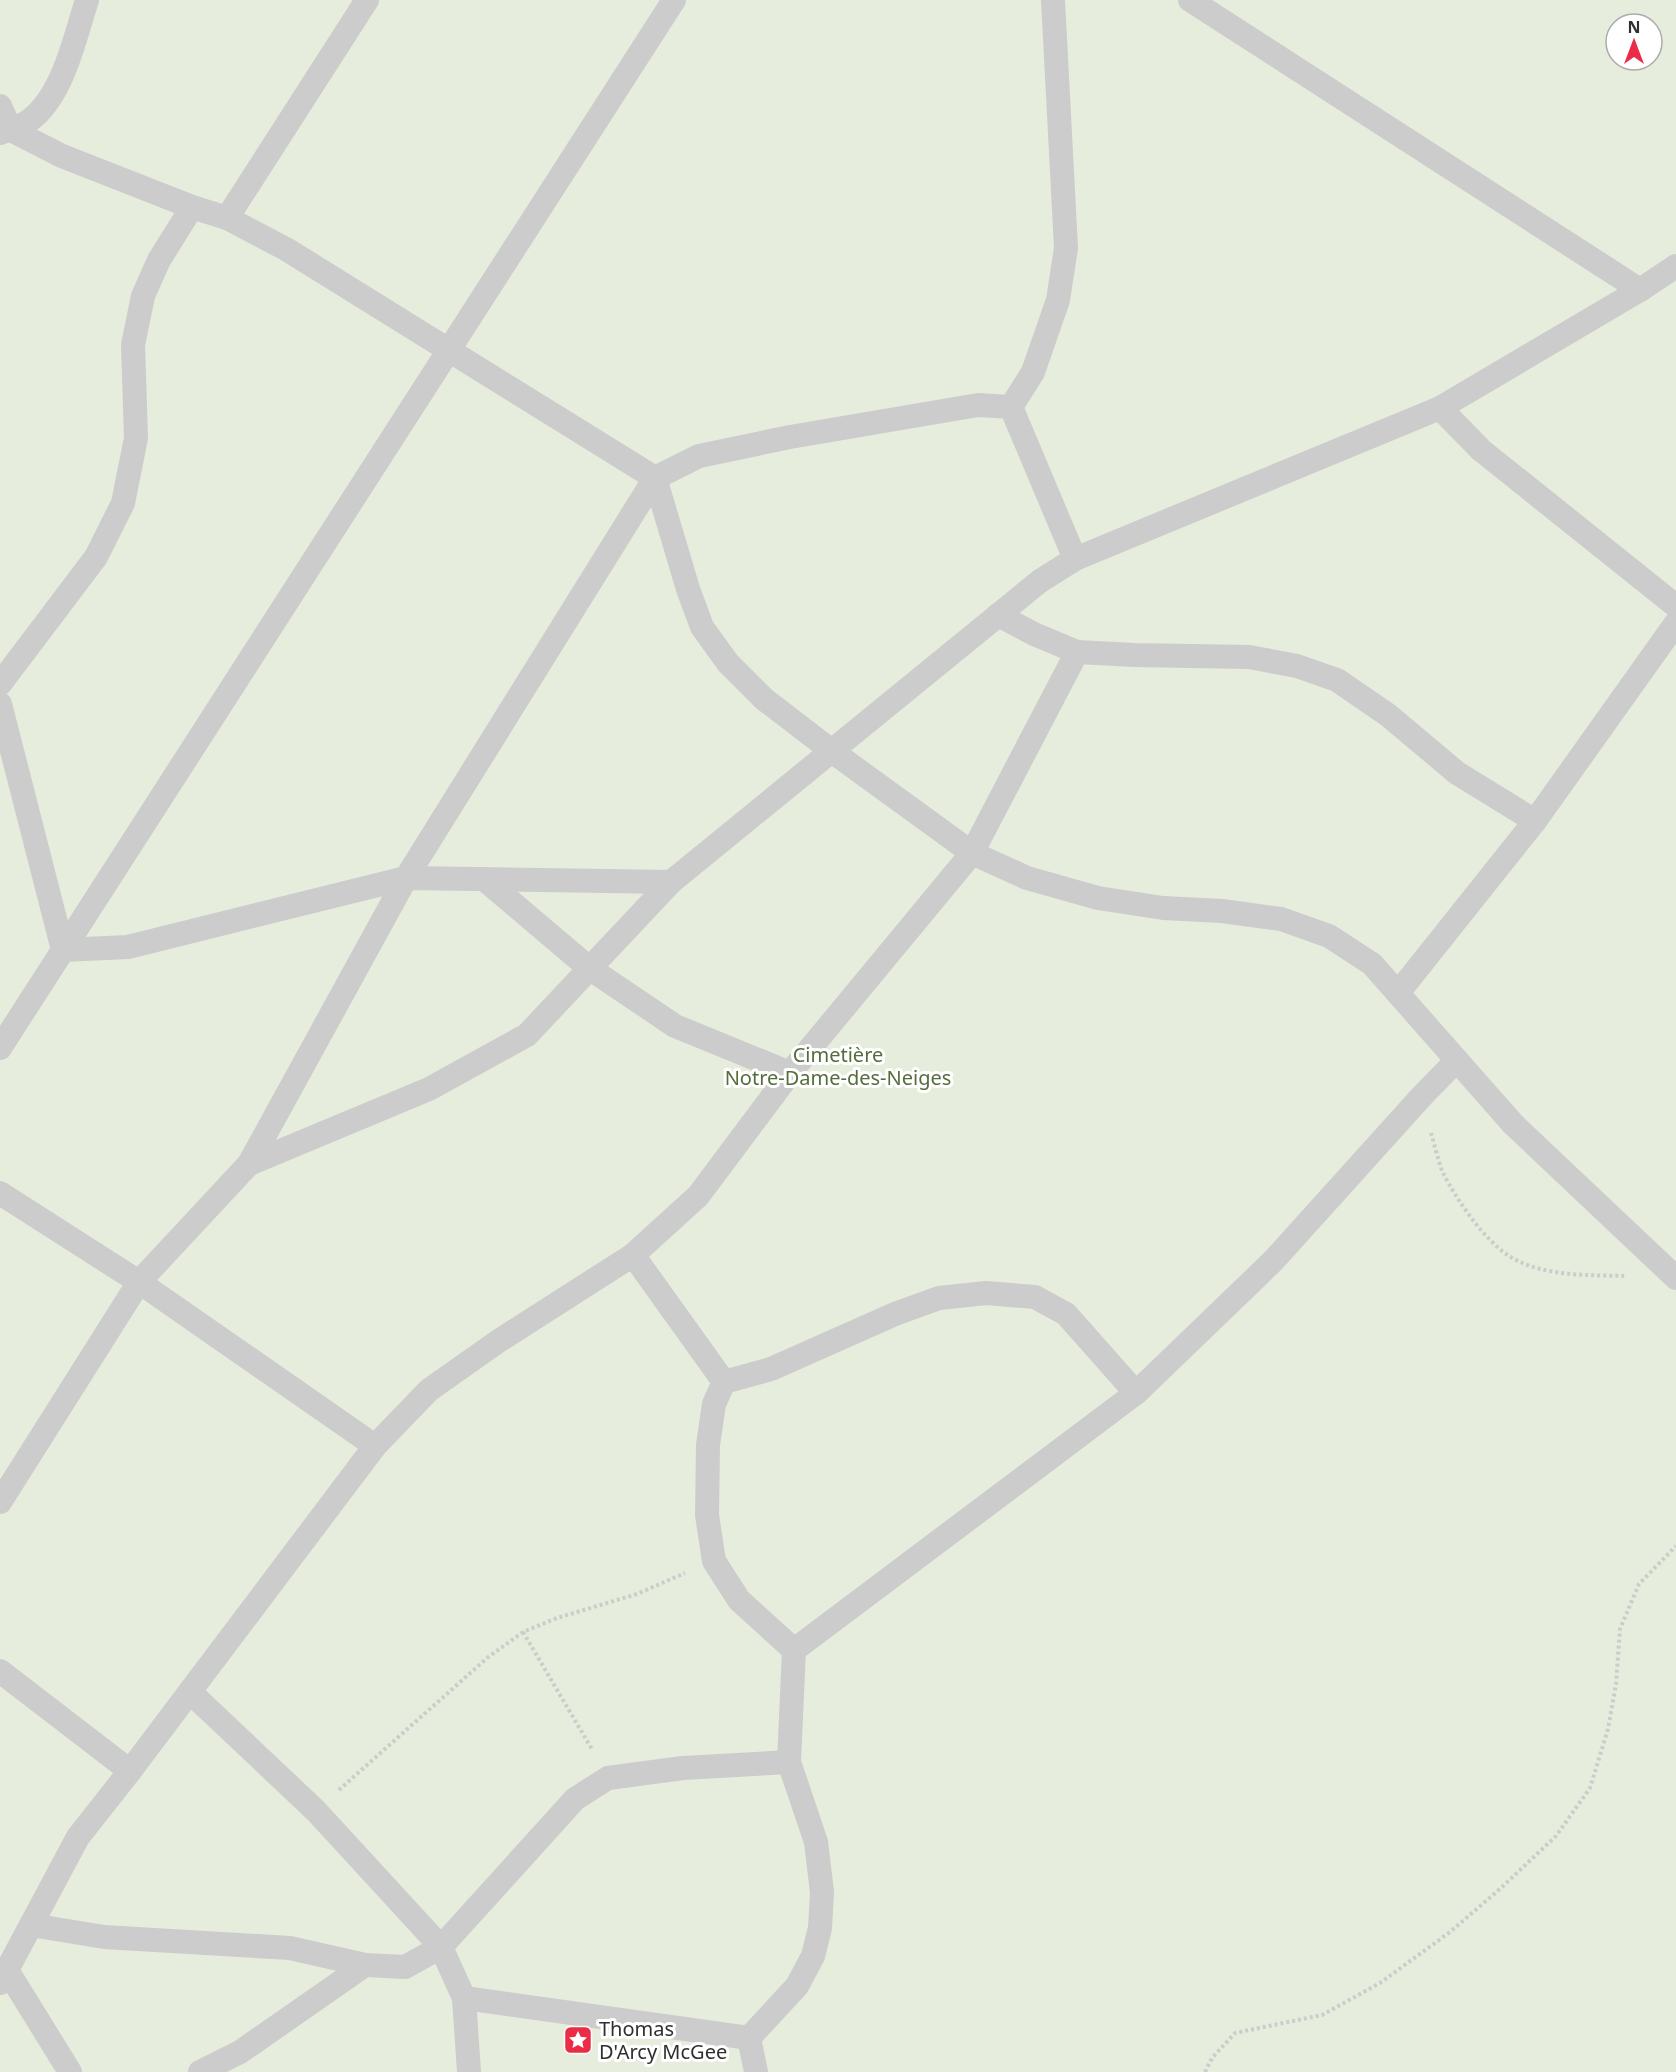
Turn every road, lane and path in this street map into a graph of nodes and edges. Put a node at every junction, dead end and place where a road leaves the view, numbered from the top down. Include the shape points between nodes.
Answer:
1 (87, 0) edge
2 (367, 0) edge
3 (674, 0) edge
4 (1053, 0) edge
5 (1190, 0) edge
6 (0, 106) edge
7 (5, 131) edge
8 (192, 207) junction
9 (227, 218) junction
10 (1676, 266) edge
11 (1640, 290) junction
12 (450, 349) junction
13 (1011, 407) junction
14 (1440, 408) junction
15 (655, 478) junction
16 (1075, 559) junction
17 (1676, 606) edge
18 (998, 615) junction
19 (1676, 623) edge
20 (1077, 652) junction
21 (0, 684) edge
22 (0, 704) edge
23 (833, 752) junction
24 (1535, 821) junction
25 (972, 853) junction
26 (406, 878) junction
27 (484, 879) junction
28 (671, 882) junction
29 (63, 950) junction
30 (589, 968) junction
31 (1398, 993) junction
32 (0, 1048) edge
33 (1456, 1061) junction
34 (789, 1073) junction
35 (1421, 1097) junction
36 (249, 1164) junction
37 (0, 1193) edge
38 (633, 1255) junction
39 (1668, 1270) edge
40 (139, 1282) junction
41 (724, 1382) junction
42 (1136, 1393) junction
43 (375, 1446) junction
44 (0, 1502) edge
45 (1676, 1546) edge
46 (714, 1561) junction
47 (523, 1632) junction
48 (794, 1650) junction
49 (0, 1671) edge
50 (190, 1692) junction
51 (789, 1762) junction
52 (130, 1771) junction
53 (608, 1778) junction
54 (316, 1811) junction
55 (31, 1925) junction
56 (441, 1947) junction
57 (365, 1965) junction
58 (3, 1976) edge
59 (464, 1998) junction
60 (749, 2038) junction
61 (70, 2072) edge
62 (200, 2072) edge
63 (469, 2072) edge
64 (756, 2072) edge
65 (1205, 2072) edge

1 - 7 lane via 65,68 48,102 30,121
2 - 9 lane
3 - 12 lane
4 - 13 lane via 1066,248 1058,300 1033,372
5 - 11 lane
6 - 7 lane
7 - 8 lane
8 - 9 lane
8 - 21 lane via 159,260 143,296 133,345 136,438 123,503 96,557
9 - 12 lane via 286,249
10 - 11 lane
11 - 14 lane
12 - 15 lane
12 - 29 lane
13 - 15 lane via 978,405 790,437 699,456
13 - 16 lane
14 - 16 lane
14 - 17 lane via 1480,450
15 - 23 lane via 702,627 728,663 764,699
15 - 26 lane
16 - 18 lane
18 - 20 lane
18 - 23 lane
19 - 24 lane
20 - 24 lane via 1249,657 1297,666 1337,680 1388,715 1457,773
20 - 25 lane
22 - 29 lane
23 - 25 lane
23 - 28 lane
24 - 31 lane
25 - 31 lane via 1027,878 1098,898 1281,919 1329,936 1372,964
25 - 34 lane
26 - 27 lane
26 - 29 lane via 128,947
26 - 36 lane
27 - 28 lane
27 - 30 lane
28 - 30 lane
29 - 32 lane
30 - 34 lane via 675,1026
30 - 36 lane via 527,1035 429,1089
31 - 33 lane
33 - 35 lane
33 - 39 lane via 1513,1124
34 - 38 lane via 698,1196
35 - 39 path via 1443,1172 1471,1218 1509,1256 1558,1272 1634,1276
35 - 42 lane via 1273,1261
36 - 40 lane
37 - 40 lane
38 - 41 lane
38 - 43 lane via 429,1390
40 - 43 lane
40 - 44 lane
41 - 42 lane via 771,1369 939,1298 986,1293 1035,1297 1066,1314
41 - 46 lane via 714,1404 708,1445 707,1515
42 - 48 lane
43 - 50 lane
45 - 65 path via 1639,1584 1620,1629 1608,1729 1590,1788 1556,1836 1450,1932 1380,1983 1322,2015 1235,2033
46 - 47 path via 637,1594
46 - 48 lane via 740,1600
47 - 53 path
47 - 54 path via 487,1658
48 - 51 lane
49 - 52 lane
50 - 52 lane
50 - 54 lane
51 - 53 lane via 682,1768
51 - 60 lane via 816,1842 822,1892 820,1928 813,1956 797,1986
52 - 55 lane via 78,1837
53 - 56 lane via 575,1799
54 - 56 lane
55 - 57 lane via 104,1937 290,1948
55 - 58 lane
56 - 57 lane via 405,1967
56 - 59 lane
57 - 62 lane via 240,2052
58 - 61 lane
59 - 60 lane
59 - 63 lane
60 - 64 lane

